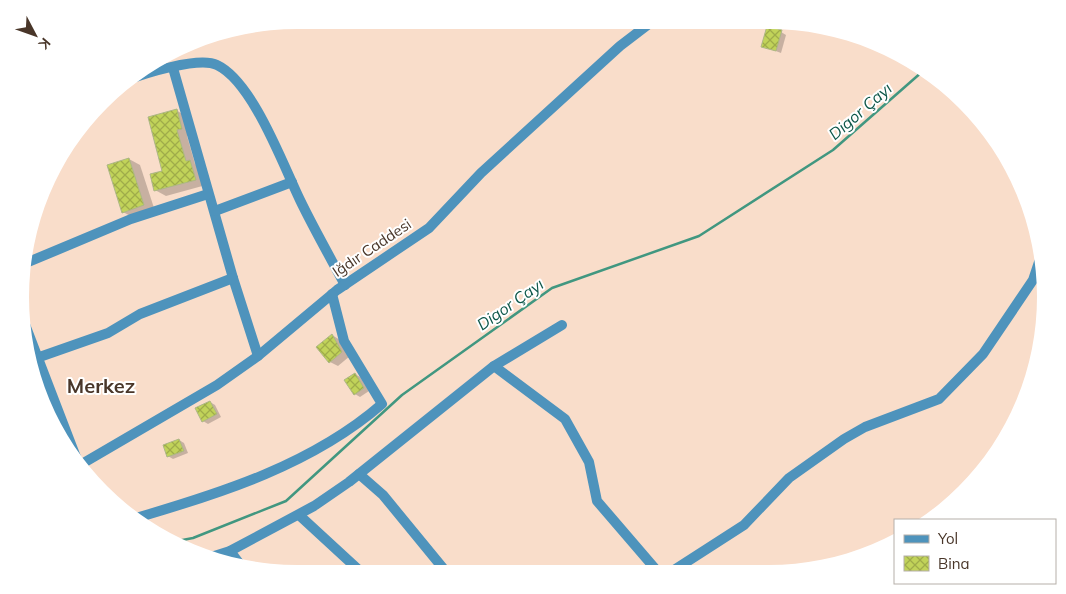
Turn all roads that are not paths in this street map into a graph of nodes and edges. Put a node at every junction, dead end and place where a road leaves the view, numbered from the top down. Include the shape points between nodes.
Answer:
1 (642, 29) edge
2 (172, 68) junction
3 (150, 73) edge
4 (292, 182) junction
5 (208, 194) junction
6 (215, 212) junction
7 (31, 261) edge
8 (1036, 271) edge
9 (233, 278) junction
10 (345, 285) junction
11 (332, 294) junction
12 (562, 325) dead end
13 (258, 356) junction
14 (36, 359) edge
15 (38, 366) edge
16 (494, 366) junction
17 (67, 434) edge
18 (85, 462) edge
19 (359, 474) junction
20 (299, 515) junction
21 (143, 516) edge
22 (230, 552) junction
23 (222, 554) edge
24 (234, 558) edge
25 (353, 565) edge
26 (440, 565) edge
27 (652, 565) edge
28 (682, 565) edge

1 - 10 street, Iğdır Caddesi via 481,172 428,228
2 - 3 street
2 - 4 street via 202,62 217,64 236,81 264,124
2 - 5 street
4 - 6 street
4 - 10 street
5 - 6 street
5 - 7 street via 116,224
6 - 9 street
8 - 28 street via 983,354 939,399 844,439 788,478 744,525
9 - 13 street
9 - 14 street via 140,314 108,333
10 - 11 street, Iğdır Caddesi
11 - 13 street, Iğdır Caddesi
11 - 21 street via 344,341 382,404 358,425 300,458 204,498
12 - 16 street
13 - 18 street, Iğdır Caddesi via 211,389
15 - 17 street
16 - 19 street
16 - 27 street via 565,419 589,462 597,501
19 - 20 street
19 - 26 street via 383,495
20 - 22 street
20 - 25 street
22 - 23 street
22 - 24 street

